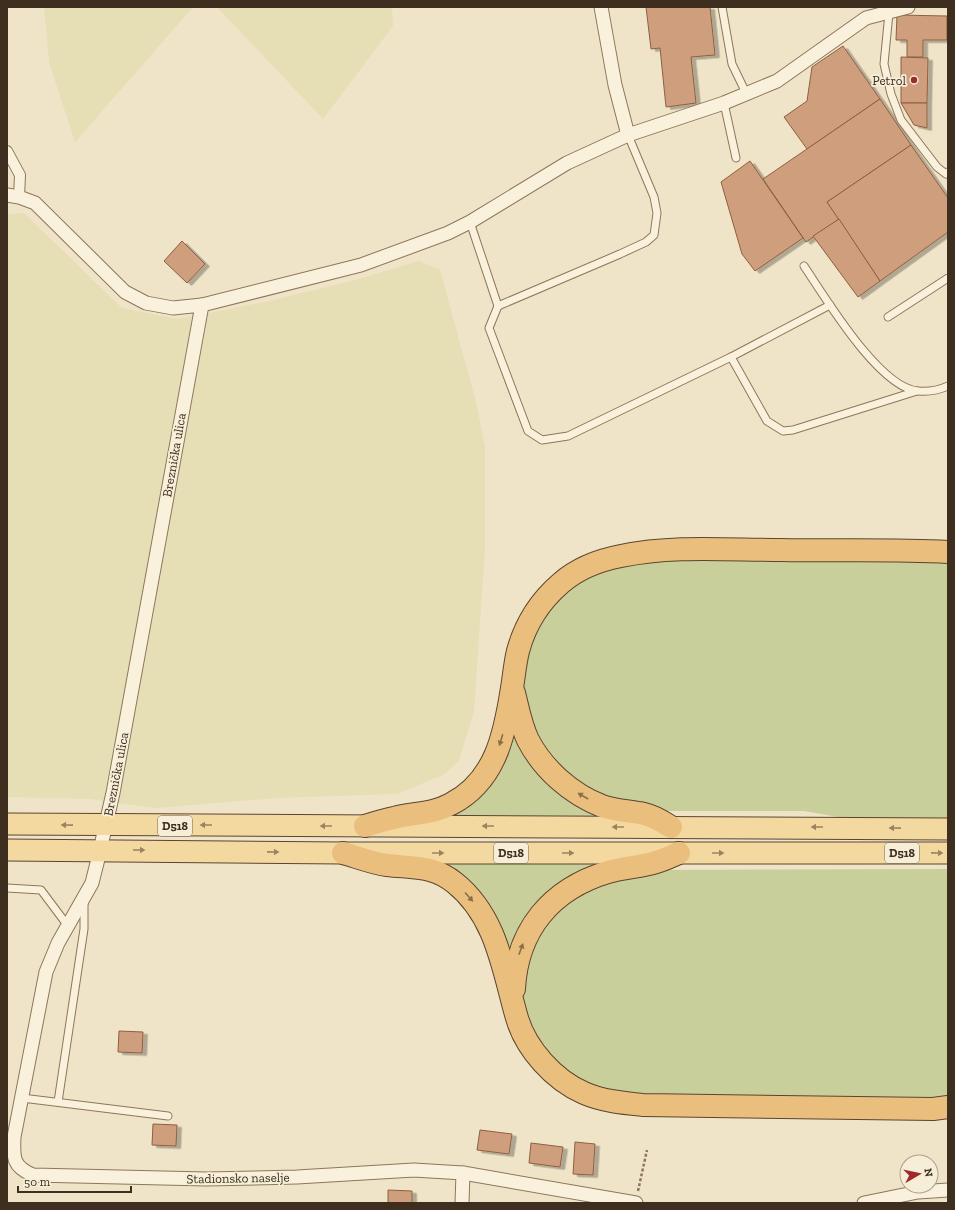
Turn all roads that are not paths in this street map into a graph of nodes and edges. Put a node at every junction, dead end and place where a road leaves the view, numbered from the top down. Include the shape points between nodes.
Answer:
1 (601, 7) edge
2 (722, 7) edge
3 (908, 7) edge
4 (889, 13) junction
5 (746, 93) junction
6 (724, 103) junction
7 (628, 135) junction
8 (7, 151) edge
9 (736, 158) dead end
10 (947, 174) edge
11 (13, 196) edge
12 (470, 222) junction
13 (804, 266) dead end
14 (948, 278) edge
15 (202, 305) junction
16 (830, 305) junction
17 (498, 306) junction
18 (888, 317) dead end
19 (731, 357) junction
20 (948, 386) edge
21 (917, 391) junction
22 (948, 552) edge
23 (512, 688) junction
24 (7, 824) edge
25 (106, 826) junction
26 (365, 826) junction
27 (671, 827) junction
28 (948, 829) edge
29 (7, 850) edge
30 (100, 850) junction
31 (343, 853) junction
32 (679, 853) junction
33 (948, 853) edge
34 (7, 888) edge
35 (84, 897) junction
36 (68, 926) junction
37 (514, 1001) junction
38 (22, 1098) junction
39 (58, 1102) junction
40 (943, 1110) edge
41 (168, 1116) dead end
42 (11, 1162) edge
43 (463, 1173) junction
44 (948, 1190) edge
45 (462, 1203) edge
46 (636, 1203) edge
47 (864, 1203) edge

1 - 7 street via 614,86
2 - 5 lane via 732,64
3 - 4 street
4 - 5 street via 866,18 777,80
4 - 10 lane via 884,64 891,94 901,120 937,167
5 - 6 street
6 - 7 street
6 - 9 lane
7 - 12 street via 567,164
7 - 17 lane via 654,197 657,213 654,235 646,242 620,254
8 - 11 street via 20,175
11 - 15 street via 34,203 125,292 146,303 173,308
12 - 15 street via 415,247 361,265
12 - 17 lane
13 - 16 lane
14 - 18 lane
15 - 25 street, Breznička ulica
16 - 19 lane
16 - 21 lane via 854,340 894,381
17 - 19 lane via 489,328 528,431 542,440 568,436
19 - 21 lane via 767,421 783,431
20 - 21 lane
22 - 23 highway via 707,549 641,552 599,562 580,570 561,583 545,598 533,615 517,653
23 -> 26 highway via 503,738 495,760 483,778 467,794 437,811 393,818
27 -> 23 highway via 643,814 602,806 562,782 538,756 528,739
25 -> 24 main road, D518
26 -> 25 main road, D518
25 - 30 street, Breznička ulica
27 -> 26 main road, D518
28 -> 27 main road, D518
29 - 30 main road, D518
30 -> 31 main road, D518
30 - 35 street, Stadionsko naselje via 92,883
31 -> 32 main road, D518
31 -> 37 highway via 387,865 420,866 454,882 480,910 492,930
32 -> 33 main road, D518
37 -> 32 highway via 515,968 521,947 542,911 578,883 606,872 656,862
34 - 36 lane via 41,890
35 - 36 street, Stadionsko naselje
35 - 39 lane via 84,929
36 - 38 street, Stadionsko naselje via 46,972
37 - 40 highway via 524,1036 551,1071 583,1093 606,1100 642,1105 694,1107
38 - 39 lane
38 - 42 street, Stadionsko naselje
39 - 41 lane
42 - 43 street, Stadionsko naselje via 33,1175 206,1179 414,1170
43 - 45 street
43 - 46 street, Stadionsko naselje
44 - 47 street via 918,1192

